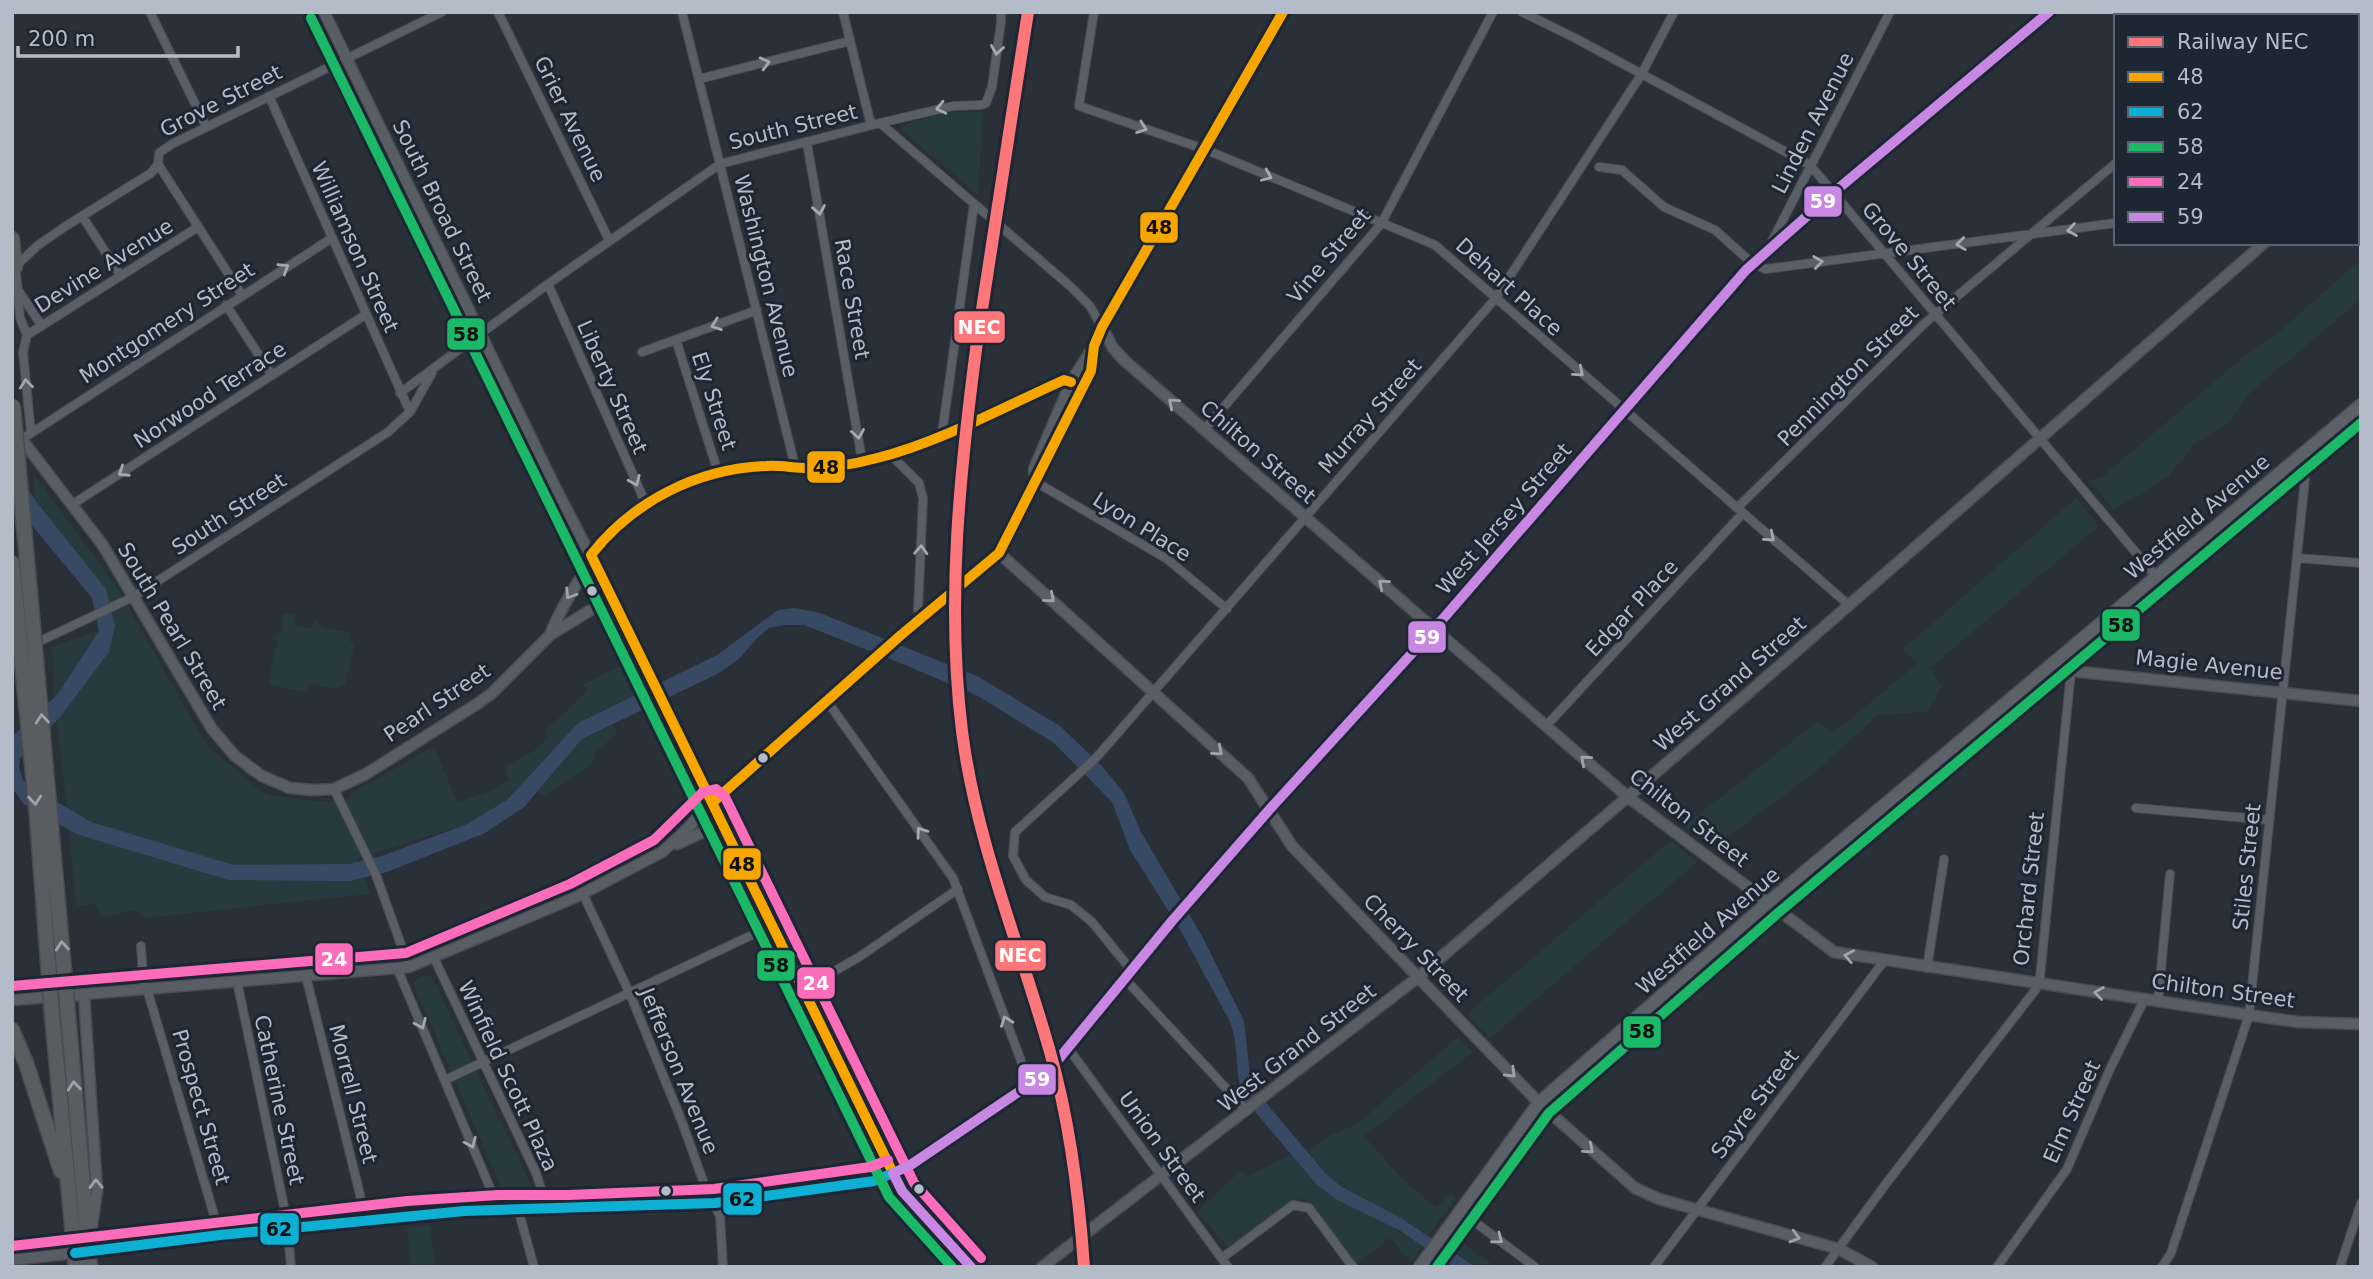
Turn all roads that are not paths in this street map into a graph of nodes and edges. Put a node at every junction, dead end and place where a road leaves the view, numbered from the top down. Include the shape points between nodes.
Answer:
1 (150, 12) edge
2 (324, 12) edge
3 (442, 12) edge
4 (498, 12) edge
5 (682, 12) edge
6 (843, 12) edge
7 (1001, 12) edge
8 (1094, 12) edge
9 (1283, 12) edge
10 (1493, 12) edge
11 (1522, 12) edge
12 (1674, 12) edge
13 (1890, 12) edge
14 (2049, 12) edge
15 (850, 41) junction
16 (346, 59) junction
17 (1640, 75) junction
18 (699, 79) junction
19 (269, 96) junction
20 (875, 124) junction
21 (206, 126) junction
22 (807, 143) junction
23 (1204, 149) junction
24 (158, 164) junction
25 (720, 164) junction
26 (1810, 165) junction
27 (2114, 165) edge
28 (1599, 167) dead end
29 (1833, 192) junction
30 (974, 204) junction
31 (82, 216) junction
32 (2114, 223) edge
33 (1381, 224) junction
34 (198, 227) junction
35 (2029, 236) junction
36 (332, 238) junction
37 (609, 240) junction
38 (13, 242) edge
39 (2262, 245) edge
40 (37, 246) junction
41 (1768, 249) junction
42 (1884, 253) junction
43 (1752, 264) junction
44 (15, 267) junction
45 (121, 276) junction
46 (548, 284) junction
47 (18, 290) junction
48 (242, 295) junction
49 (1495, 299) junction
50 (226, 305) junction
51 (757, 310) junction
52 (1935, 314) junction
53 (365, 315) junction
54 (42, 326) junction
55 (1102, 327) junction
56 (480, 333) junction
57 (27, 335) junction
58 (676, 340) junction
59 (1094, 346) junction
60 (642, 352) dead end
61 (1123, 359) junction
62 (436, 368) junction
63 (272, 375) junction
64 (1071, 383) junction
65 (400, 393) junction
66 (13, 401) edge
67 (2361, 405) edge
68 (1623, 410) junction
69 (410, 412) junction
70 (2361, 421) edge
71 (1065, 425) junction
72 (12, 428) edge
73 (1204, 430) junction
74 (942, 434) junction
75 (26, 436) junction
76 (2041, 439) junction
77 (891, 455) junction
78 (862, 460) junction
79 (2299, 465) junction
80 (795, 466) junction
81 (718, 472) junction
82 (1034, 480) junction
83 (73, 504) junction
84 (646, 504) junction
85 (1740, 511) junction
86 (1305, 518) junction
87 (999, 553) junction
88 (591, 555) junction
89 (2297, 558) junction
90 (12, 562) edge
91 (2361, 562) edge
92 (2161, 581) junction
93 (133, 597) junction
94 (612, 597) junction
95 (1850, 606) junction
96 (1227, 609) junction
97 (921, 618) junction
98 (1435, 628) junction
99 (2112, 630) junction
100 (550, 635) junction
101 (12, 653) edge
102 (2058, 659) junction
103 (2071, 671) junction
104 (2282, 692) junction
105 (1153, 694) junction
106 (827, 701) junction
107 (2361, 701) edge
108 (1546, 726) junction
109 (334, 789) junction
110 (1628, 797) junction
111 (712, 803) junction
112 (2136, 808) dead end
113 (1269, 810) junction
114 (2269, 820) junction
115 (722, 824) junction
116 (662, 852) junction
117 (1944, 859) dead end
118 (2170, 874) dead end
119 (958, 889) junction
120 (583, 894) junction
121 (1769, 902) junction
122 (771, 926) junction
123 (141, 946) dead end
124 (434, 958) junction
125 (1884, 961) junction
126 (403, 968) junction
127 (1927, 968) junction
128 (1128, 975) junction
129 (306, 976) junction
130 (1417, 978) junction
131 (237, 981) junction
132 (2038, 985) junction
133 (146, 989) junction
134 (802, 990) junction
135 (84, 994) junction
136 (630, 994) junction
137 (12, 1000) edge
138 (2144, 1000) junction
139 (2158, 1002) junction
140 (2249, 1015) junction
141 (2361, 1024) edge
142 (12, 1030) edge
143 (1068, 1048) junction
144 (483, 1063) junction
145 (445, 1080) junction
146 (1030, 1085) junction
147 (1539, 1104) junction
148 (1249, 1109) junction
149 (893, 1173) junction
150 (1162, 1177) junction
151 (70, 1203) junction
152 (715, 1203) junction
153 (2360, 1208) edge
154 (499, 1209) junction
155 (519, 1209) junction
156 (548, 1210) junction
157 (1698, 1210) junction
158 (1460, 1211) junction
159 (366, 1219) junction
160 (287, 1228) junction
161 (220, 1235) junction
162 (1839, 1249) junction
163 (1222, 1258) junction
164 (12, 1260) edge
165 (83, 1260) edge
166 (291, 1267) edge
167 (534, 1267) edge
168 (723, 1267) edge
169 (971, 1267) edge
170 (1042, 1267) edge
171 (1228, 1267) edge
172 (1353, 1267) edge
173 (1420, 1267) edge
174 (1535, 1267) edge
175 (1654, 1267) edge
176 (1825, 1267) edge
177 (1872, 1267) edge
178 (1997, 1267) edge
179 (2162, 1267) edge
180 (2340, 1267) edge

1 - 21 street
2 - 16 street, South Broad Street
3 - 16 street, Grove Street
4 - 37 street, Grier Avenue
5 - 18 street, Washington Avenue
6 - 15 street
7 -> 20 street via 989,99 981,105 953,106
8 -> 23 street, Dehart Place via 1079,106
9 - 23 street
10 - 33 street, Vine Street
11 - 17 street, Grove Street
12 - 17 street, Murray Street
13 - 26 street, Linden Avenue
14 - 29 street, West Jersey Street
18 -> 15 street
15 - 20 street
16 - 19 street, Grove Street
16 - 56 street, South Broad Street
17 - 26 street, Grove Street
17 - 49 street, Murray Street
18 - 25 street, Washington Avenue
19 - 21 street, Grove Street
19 - 36 street, Williamson Street
20 - 22 street, South Street
20 - 30 street, South Street
21 - 24 street, Grove Street via 163,149
22 - 25 street, South Street
22 -> 78 street, Race Street
23 -> 33 street, Dehart Place
23 - 55 street
24 - 31 street, Grove Street
24 - 34 street
25 - 37 street, South Street
25 - 51 street, Washington Avenue
26 - 29 street, Grove Street
26 - 41 street, Linden Avenue
27 - 35 street, Pennington Street
28 - 43 street via 1622,170 1664,207 1715,230
29 - 41 street, West Jersey Street
29 - 42 street, Grove Street
30 - 55 street, South Street via 1070,286
30 - 74 street
31 - 40 street, Grove Street
31 - 45 street
32 -> 35 street
33 - 49 street, Dehart Place via 1435,244
33 - 73 street, Vine Street
34 - 45 street, Devine Avenue
34 - 48 street
35 -> 42 street
35 - 52 street, Pennington Street
48 -> 36 street, Montgomery Street
36 - 53 street, Williamson Street
37 - 46 street, South Street
38 - 40 street
38 - 44 highway
39 - 76 street, West Grand Street
40 - 44 street, Grove Street
41 - 43 street, West Jersey Street
43 -> 42 street via 1773,268
42 - 52 street, Grove Street
43 - 68 street, West Jersey Street
44 - 47 street
45 - 54 street, Devine Avenue
46 - 56 street, South Street
46 -> 84 street, Liberty Street
47 - 54 street
47 - 57 street via 20,318
48 - 50 street, Montgomery Street
49 -> 68 street, Dehart Place
49 - 86 street, Murray Street
50 - 63 street
50 - 75 street, Montgomery Street
51 -> 58 street
51 - 80 street, Washington Avenue
52 - 76 street, Grove Street
52 - 85 street, Pennington Street
53 - 63 street, Norwood Terrace
53 - 65 street, Williamson Street
54 - 57 street, Devine Avenue
55 - 59 street
55 - 61 street, Chilton Street
56 - 62 street, South Street
56 - 88 street, South Broad Street
75 -> 57 street via 23,352
58 - 60 street
58 - 81 street, Ely Street
59 - 61 street, Chilton Street
59 - 64 street
59 - 71 street via 1091,371
73 -> 61 street, Chilton Street
62 - 65 street, South Street
62 - 69 street, South Street
63 -> 83 street, Norwood Terrace
64 - 71 street via 1075,391
64 - 74 street, Pearl Street via 1064,380
64 - 82 street via 1034,469
65 - 69 street, Williamson Street
165 -> 66 highway, bridge via 68,1014
67 - 79 main road, Westfield Avenue
68 - 85 street, Dehart Place
68 - 98 street, West Jersey Street
69 - 93 street, South Street via 388,432
70 - 79 main road, Westfield Avenue
71 - 82 street
72 - 75 street, South Pearl Street
73 - 86 street, Chilton Street
74 - 77 street, Pearl Street
75 - 83 street, South Pearl Street
76 - 92 street, Grove Street
76 - 95 street, West Grand Street
77 - 78 street, Pearl Street
97 -> 77 street via 923,498 919,484
78 - 80 street, Pearl Street via 815,468
79 - 89 street, Stiles Street via 2305,479
79 - 92 main road, Westfield Avenue
80 - 81 street, Pearl Street
81 - 84 street, Pearl Street via 683,483
82 - 87 street
82 - 96 street, Lyon Place via 1167,559
83 - 93 street, South Pearl Street
84 - 88 street, Pearl Street via 608,534
85 -> 95 street, Dehart Place
85 - 108 street, Edgar Place
86 - 96 street, Murray Street
98 -> 86 street, Chilton Street
87 - 97 street
87 -> 105 street, Cherry Street
88 - 94 street, South Broad Street
88 -> 100 street, Pearl Street
89 - 91 street
89 - 104 street, Stiles Street
90 -> 151 highway, bridge
92 - 99 main road, Westfield Avenue
92 - 102 main road, Westfield Avenue
93 - 101 street, South Street
93 - 109 street, South Pearl Street via 206,720 235,756 279,784
94 - 100 street, Pearl Street
94 - 111 street, South Broad Street
95 - 110 street, West Grand Street
96 - 105 street, Murray Street
97 - 106 street
98 - 108 street, Chilton Street
98 - 113 street, West Jersey Street
99 - 102 main road, Westfield Avenue via 2090,646
99 - 103 street
100 - 109 street, Pearl Street via 477,704
102 - 103 street
102 - 121 main road, Westfield Avenue
103 - 104 street, Magie Avenue
103 - 132 street, Orchard Street
104 - 107 street, Magie Avenue
104 - 114 street, Stiles Street
105 -> 113 street, Cherry Street via 1248,778
105 - 128 street, Murray Street via 1096,758 1014,835 1013,856 1026,880 1045,897 1071,905 1092,922
106 - 111 street
119 -> 106 street
110 -> 108 street, Chilton Street
109 - 126 street via 376,875
110 - 121 street, Chilton Street
110 - 130 street, West Grand Street
111 - 115 street, South Broad Street
111 - 116 street
112 - 114 street
113 - 128 street, West Jersey Street
113 - 130 street, Cherry Street via 1292,846
114 - 140 street, Stiles Street
115 - 116 street
115 - 122 street, South Broad Street
116 - 120 street
117 - 127 street
118 - 139 street
119 - 134 street
146 -> 119 street
120 - 124 street
120 - 136 street, Jefferson Avenue
125 -> 121 street, Chilton Street via 1834,952
121 - 147 main road, Westfield Avenue
122 - 134 street, South Broad Street
122 - 136 street
123 - 133 street, Prospect Street
124 - 126 street
124 - 144 street, Winfield Scott Plaza
125 - 127 street, Chilton Street
125 - 157 street, Sayre Street
126 - 129 street
126 -> 145 street
127 - 132 street, Chilton Street
128 - 143 street, West Jersey Street
128 - 148 street
129 - 131 street
129 - 159 street, Morrell Street
130 -> 147 street, Cherry Street
130 - 148 street, West Grand Street
131 - 133 street
131 - 160 street, Catherine Street
138 -> 132 street, Chilton Street
132 - 162 street, Orchard Street
133 - 135 street
133 - 161 street, Prospect Street
134 - 149 street, South Broad Street
135 - 137 street
165 -> 135 street via 97,1191
136 - 144 street
136 - 152 street, Jefferson Avenue
138 - 139 street, Chilton Street
138 - 178 street, Elm Street via 2067,1169
139 - 140 street, Chilton Street
140 - 141 street, Chilton Street
140 - 179 street, Stiles Street via 2171,1253
142 - 151 highway
143 - 146 street, West Jersey Street
143 - 150 street, Union Street
144 - 145 street
144 - 156 street, Winfield Scott Plaza via 536,1173
145 -> 154 street
146 - 149 street, West Jersey Street
147 -> 157 street, Cherry Street via 1635,1188
147 - 158 main road, Westfield Avenue
148 - 150 street, West Grand Street
149 - 152 street, West Jersey Street via 874,1181
149 - 169 street, South Broad Street via 902,1191
150 - 163 street, Union Street
150 - 170 street, West Grand Street
151 - 165 highway
152 - 156 street, West Jersey Street
152 - 168 street, Jefferson Avenue
153 - 180 street
154 - 155 street, West Jersey Street
154 - 159 street, West Jersey Street
155 - 156 street, West Jersey Street
155 - 167 street
157 -> 162 street, Cherry Street
157 - 175 street, Sayre Street
158 - 173 main road, Westfield Avenue
158 -> 174 street
159 - 160 street, West Jersey Street
160 - 161 street, West Jersey Street
160 - 166 street, Catherine Street
161 - 165 street, West Jersey Street
162 - 176 street, Orchard Street
162 - 177 street, Cherry Street
163 - 171 street, Union Street
163 - 172 street via 1293,1205 1309,1208
164 - 165 street, West Jersey Street

